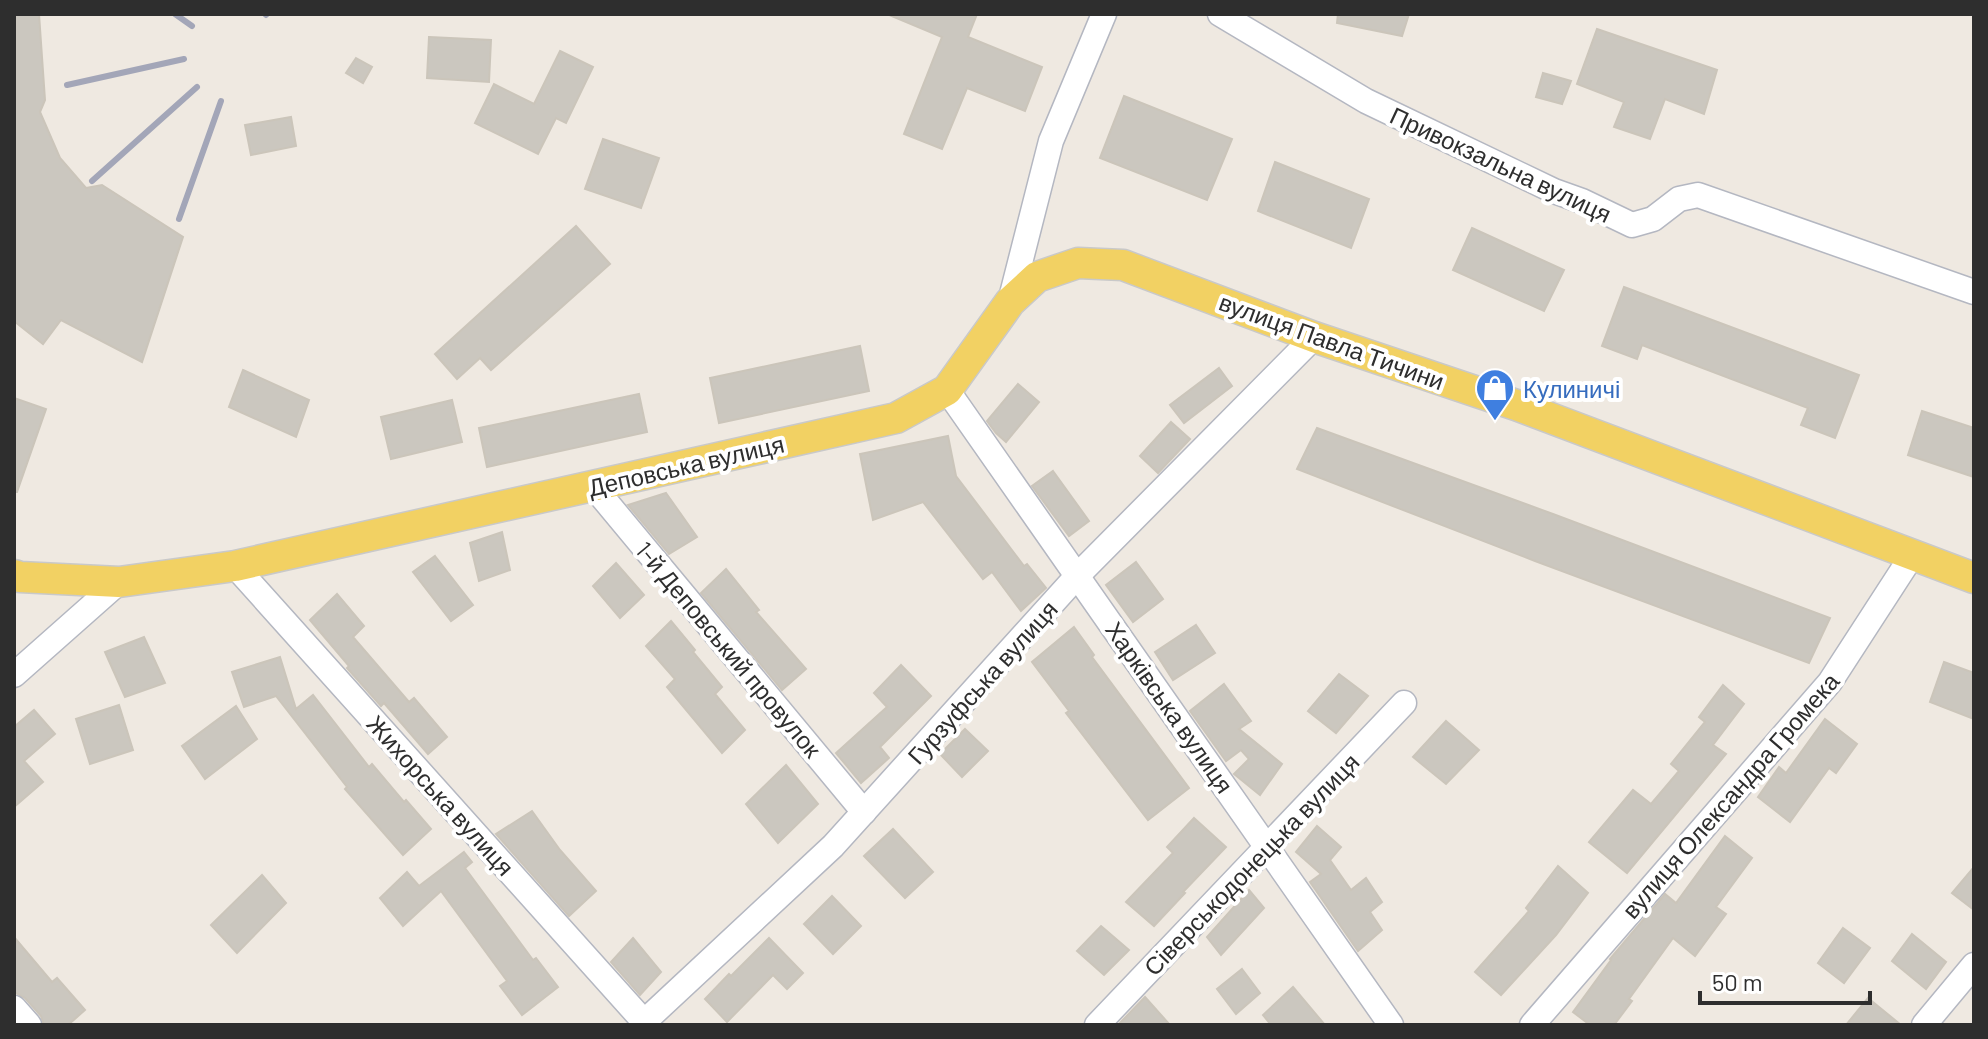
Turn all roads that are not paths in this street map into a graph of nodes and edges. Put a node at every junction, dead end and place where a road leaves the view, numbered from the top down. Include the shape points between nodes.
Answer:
1 (1104, 14) edge
2 (1220, 14) edge
3 (1974, 292) edge
4 (1010, 302) junction
5 (1314, 337) junction
6 (947, 390) junction
7 (593, 486) junction
8 (1913, 554) junction
9 (235, 566) junction
10 (14, 575) edge
11 (1078, 575) junction
12 (1974, 578) edge
13 (119, 582) junction
14 (14, 675) edge
15 (1404, 703) dead end
16 (864, 812) junction
17 (1267, 846) junction
18 (1974, 965) edge
19 (14, 1008) edge
20 (646, 1023) edge
21 (29, 1025) edge
22 (1097, 1025) edge
23 (1391, 1025) edge
24 (1532, 1025) edge
25 (1924, 1025) edge

1 - 4 street, Деповська вулиця via 1051,141
2 - 3 street, Привокзальна вулиця via 1366,101 1632,225 1653,219 1679,199 1698,195
4 - 5 main road, вулиця Павла Тичини via 1037,277 1078,263 1123,265
4 - 6 main road, Деповська вулиця
5 - 8 main road, вулиця Павла Тичини via 1516,405
5 - 11 street, Гурзуфська вулиця
6 - 7 main road, Деповська вулиця via 896,418
6 - 11 street, Харківська вулиця
7 - 9 main road, Деповська вулиця
7 - 16 street, 1-й Деповський провулок
8 - 12 main road, вулиця Павла Тичини
8 - 24 street, вулиця Олександра Громека via 1830,682
9 - 13 main road, Деповська вулиця
9 - 20 street, Жихорська вулиця
10 - 13 main road, Деповська вулиця
11 - 16 street, Гурзуфська вулиця
11 - 17 street, Харківська вулиця
13 - 14 street
15 - 17 street, Сіверськодонецька вулиця
16 - 20 street, Гурзуфська вулиця
17 - 22 street, Сіверськодонецька вулиця
17 - 23 street, Харківська вулиця
18 - 25 street
19 - 21 street

